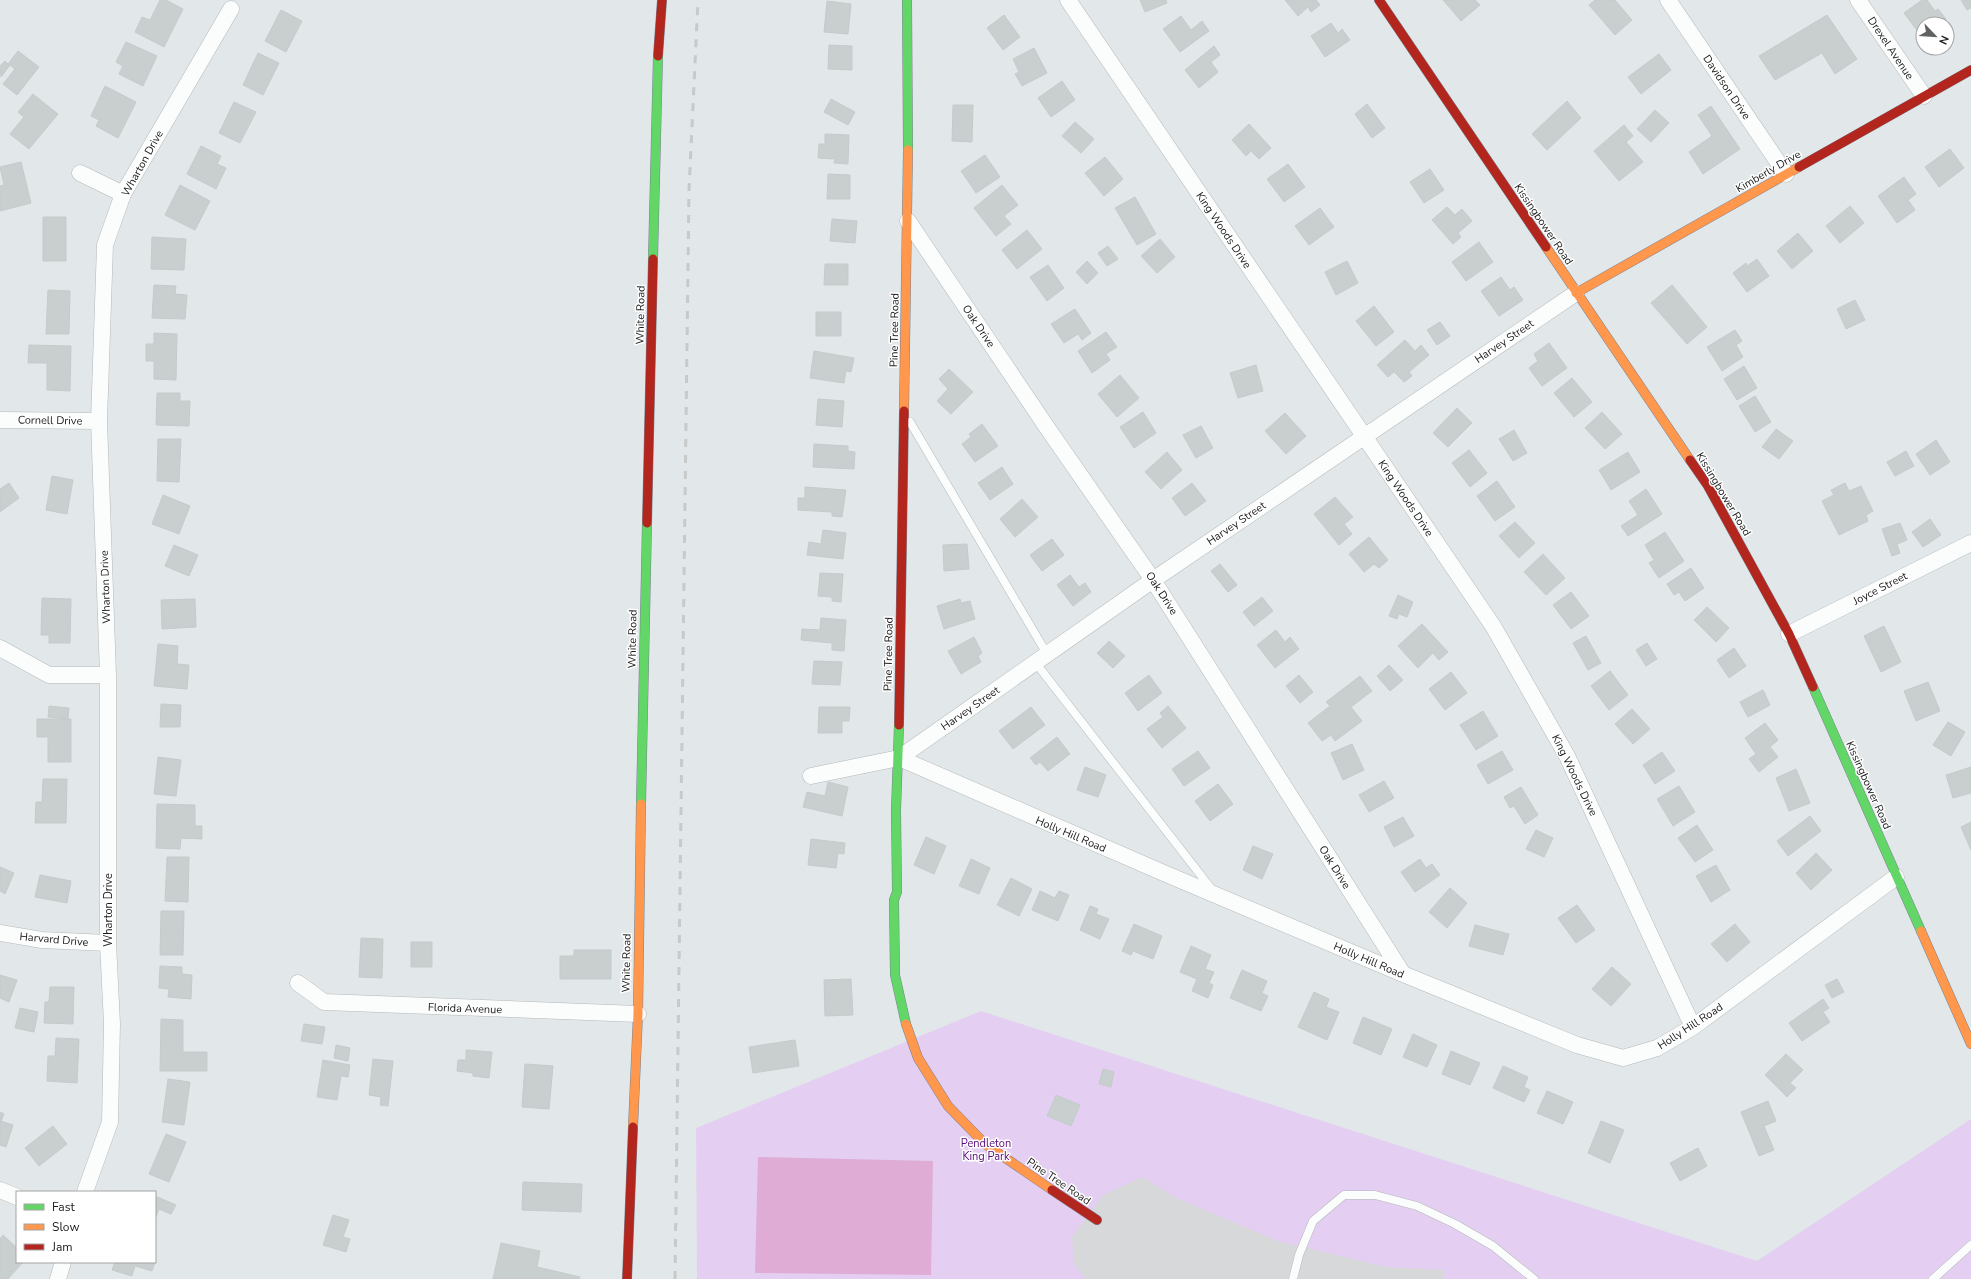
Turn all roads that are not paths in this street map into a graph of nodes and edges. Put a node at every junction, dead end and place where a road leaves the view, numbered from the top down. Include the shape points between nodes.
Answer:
1 (662, 0) edge
2 (907, 0) edge
3 (1068, 0) edge
4 (1379, 0) edge
5 (1668, 0) edge
6 (1858, 0) edge
7 (230, 9) dead end
8 (1971, 70) edge
9 (1924, 96) junction
10 (80, 173) dead end
11 (1786, 174) junction
12 (123, 194) junction
13 (908, 221) junction
14 (1576, 293) junction
15 (904, 413) junction
16 (0, 420) edge
17 (99, 421) junction
18 (1364, 436) junction
19 (1971, 543) edge
20 (1153, 580) junction
21 (1789, 634) junction
22 (0, 648) edge
23 (1041, 658) junction
24 (108, 675) junction
25 (899, 758) junction
26 (811, 776) dead end
27 (1896, 877) junction
28 (1216, 896) junction
29 (0, 933) edge
30 (108, 943) junction
31 (1402, 974) junction
32 (298, 983) dead end
33 (638, 1014) junction
34 (1693, 1027) junction
35 (1971, 1044) edge
36 (0, 1190) edge
37 (86, 1191) edge
38 (16, 1197) edge
39 (1097, 1220) dead end
40 (1971, 1245) edge
41 (63, 1263) edge
42 (58, 1279) edge
43 (627, 1279) edge
44 (1293, 1279) edge
45 (1534, 1279) edge
46 (1933, 1279) edge

1 - 33 street, White Road via 656,118
2 - 13 street, Pine Tree Road
3 - 18 street, King Woods Drive
4 - 14 street, Kissingbower Road
5 - 11 street, Davidson Drive
6 - 9 street, Drexel Avenue
7 - 12 street, Wharton Drive
8 - 9 street, Kimberly Drive
9 - 11 street, Kimberly Drive
10 - 12 street
11 - 14 street, Kimberly Drive
12 - 17 street, Wharton Drive via 105,245
13 - 15 street, Pine Tree Road
13 - 20 street, Oak Drive
14 - 18 street, Harvey Street
14 - 21 street, Kissingbower Road via 1708,486
15 - 23 lane
15 - 25 street, Pine Tree Road
16 - 17 street, Cornell Drive
17 - 24 street, Wharton Drive
18 - 20 street, Harvey Street
18 - 34 street, King Woods Drive via 1493,626 1567,756
19 - 21 street, Joyce Street
20 - 23 street, Harvey Street
20 - 31 street, Oak Drive
21 - 27 street, Kissingbower Road
22 - 24 street via 49,675
23 - 25 street, Harvey Street
23 - 28 lane
24 - 30 street, Wharton Drive
25 - 26 street
25 - 28 street, Holly Hill Road
25 - 39 street, Pine Tree Road via 896,810 897,892 894,900 895,975 904,1018 918,1058 948,1106 985,1144
27 - 34 street, Holly Hill Road
27 - 35 street, Kissingbower Road
28 - 31 street, Holly Hill Road
29 - 30 street, Harvard Drive via 42,940
30 - 37 street, Wharton Drive via 112,1024 110,1122
31 - 34 street, Holly Hill Road via 1576,1045 1623,1058 1657,1048
32 - 33 street, Florida Avenue via 324,1002
33 - 43 street, White Road
36 - 38 street
40 - 46 lane
41 - 42 street
44 - 45 lane via 1299,1255 1313,1221 1344,1195 1375,1195 1417,1206 1455,1224 1493,1246

